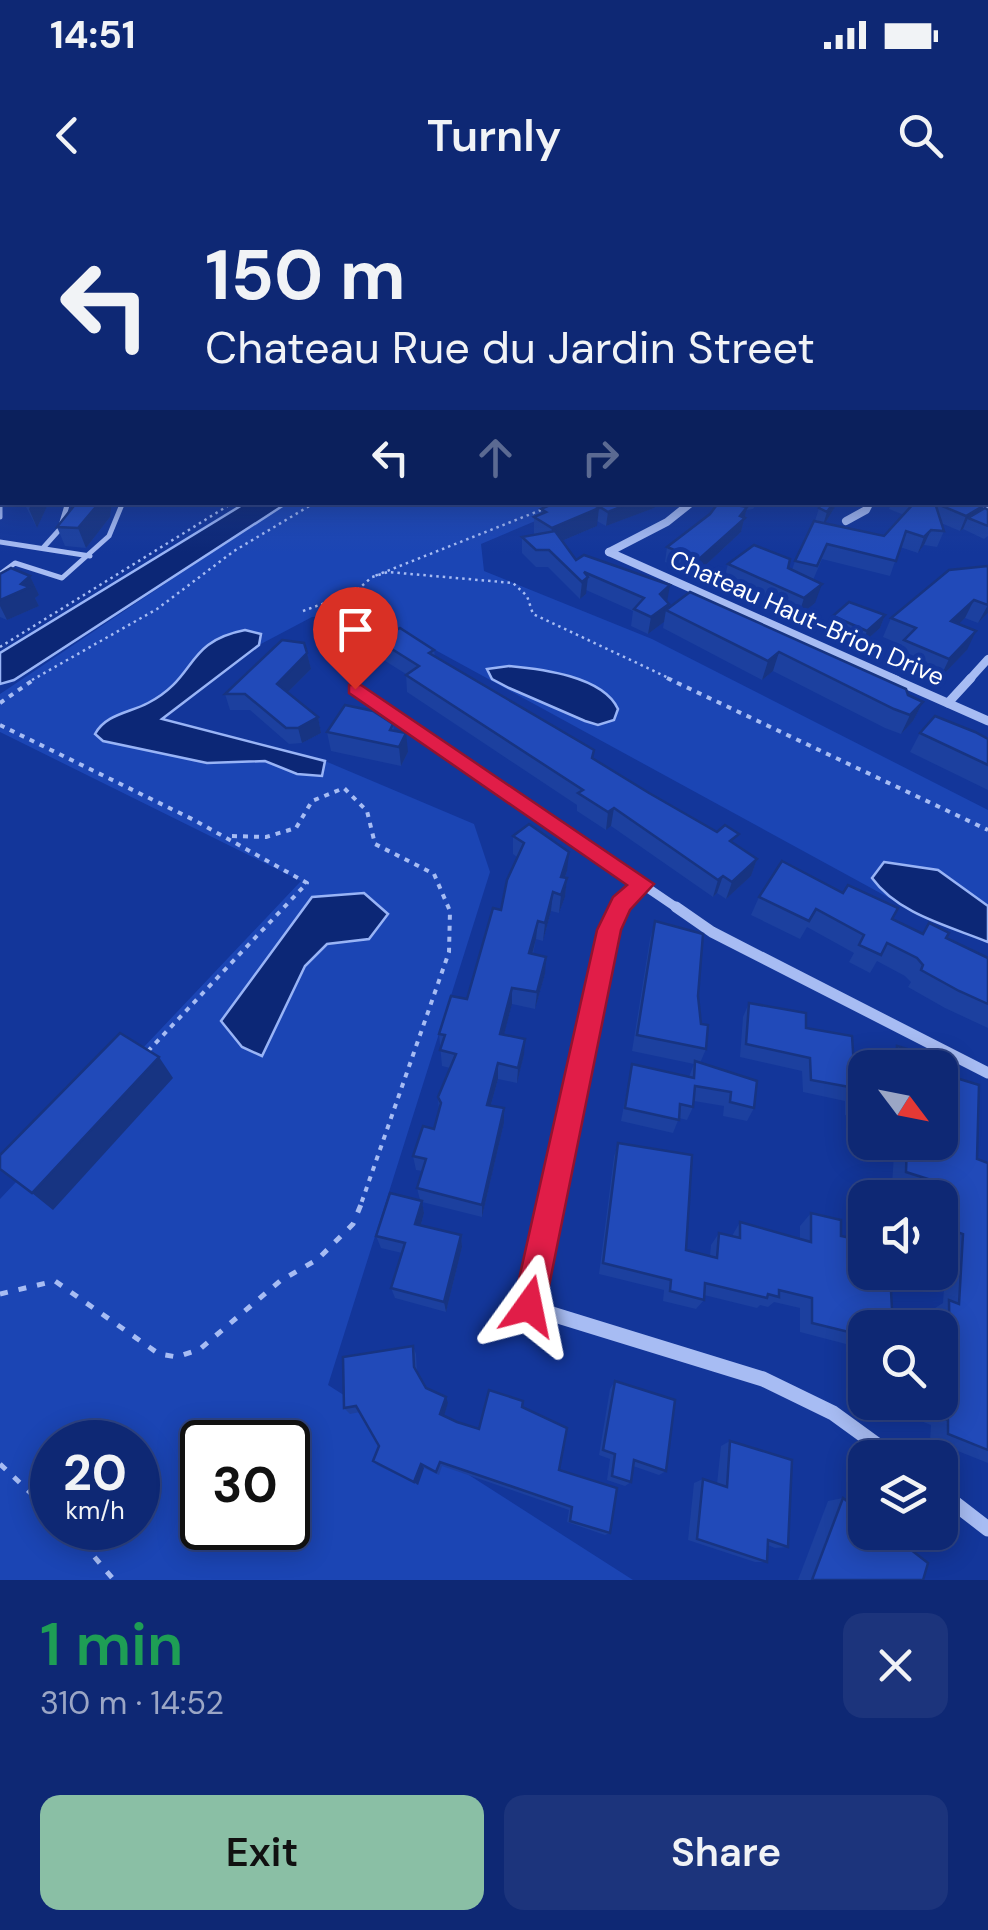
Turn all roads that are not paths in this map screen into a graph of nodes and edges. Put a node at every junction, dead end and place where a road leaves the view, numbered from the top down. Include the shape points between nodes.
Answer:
1 (67, 505) edge
2 (122, 505) edge
3 (688, 505) edge
4 (868, 505) edge
5 (0, 507) edge
6 (0, 517) edge
7 (846, 521) dead end
8 (0, 542) edge
9 (43, 548) junction
10 (90, 556) junction
11 (0, 574) edge
12 (988, 659) edge
13 (355, 689) dead end
14 (948, 702) junction
15 (988, 720) edge
16 (642, 884) junction
17 (988, 1073) edge
18 (870, 1440) edge
19 (958, 1506) edge
20 (988, 1529) edge

1 - 9 lane via 60,529
2 - 10 lane via 118,524
3 - 14 street, Chateau Haut-Brion Drive via 609,552
4 - 7 street
5 - 6 lane
8 - 9 lane
9 - 10 lane
10 - 11 lane via 62,578 15,563
12 - 14 street
13 - 16 street
14 - 15 street, Chateau Haut-Brion Drive
16 - 17 street via 712,932
16 - 18 street via 609,930 529,1306 764,1379
19 - 20 street

